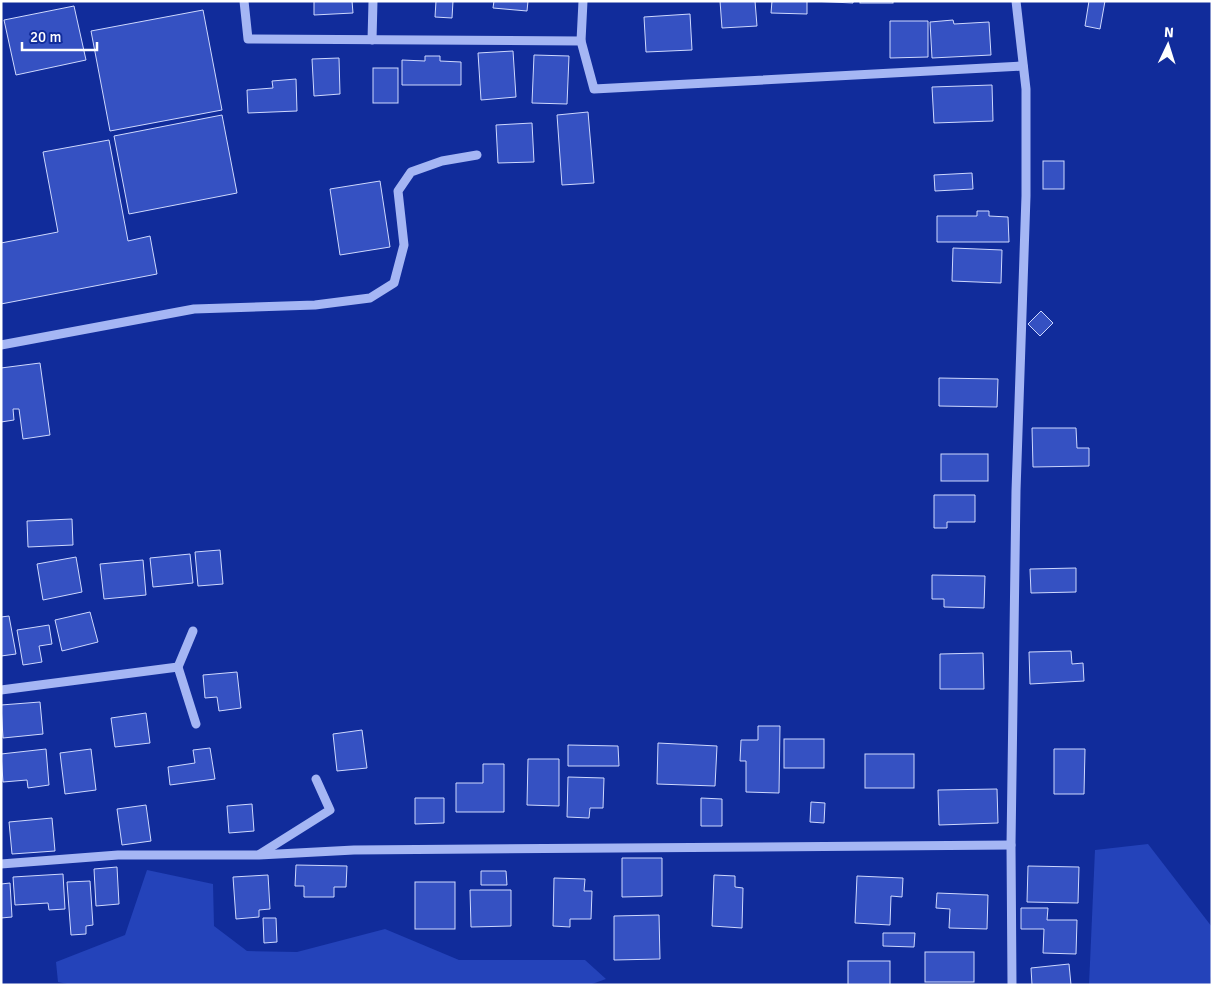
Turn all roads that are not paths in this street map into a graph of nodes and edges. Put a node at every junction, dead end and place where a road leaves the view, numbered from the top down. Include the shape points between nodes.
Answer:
1 (244, 1) edge
2 (373, 1) edge
3 (583, 1) edge
4 (1016, 1) edge
5 (372, 40) junction
6 (581, 41) junction
7 (1023, 66) junction
8 (477, 155) dead end
9 (1, 345) edge
10 (193, 631) dead end
11 (178, 666) junction
12 (1, 690) edge
13 (196, 724) dead end
14 (316, 779) dead end
15 (1011, 845) junction
16 (259, 854) junction
17 (1, 864) edge
18 (1012, 985) edge

1 - 5 street via 248,39
2 - 5 street
3 - 6 street
4 - 7 street
5 - 6 street
6 - 7 street via 594,89
7 - 15 street via 1026,196 1016,491
8 - 9 street via 442,161 411,172 398,191 404,245 394,283 370,298 315,305 194,309
10 - 11 street
11 - 12 street
11 - 13 street
14 - 16 street via 330,810
15 - 16 street via 354,850
15 - 18 street
16 - 17 street via 118,855

